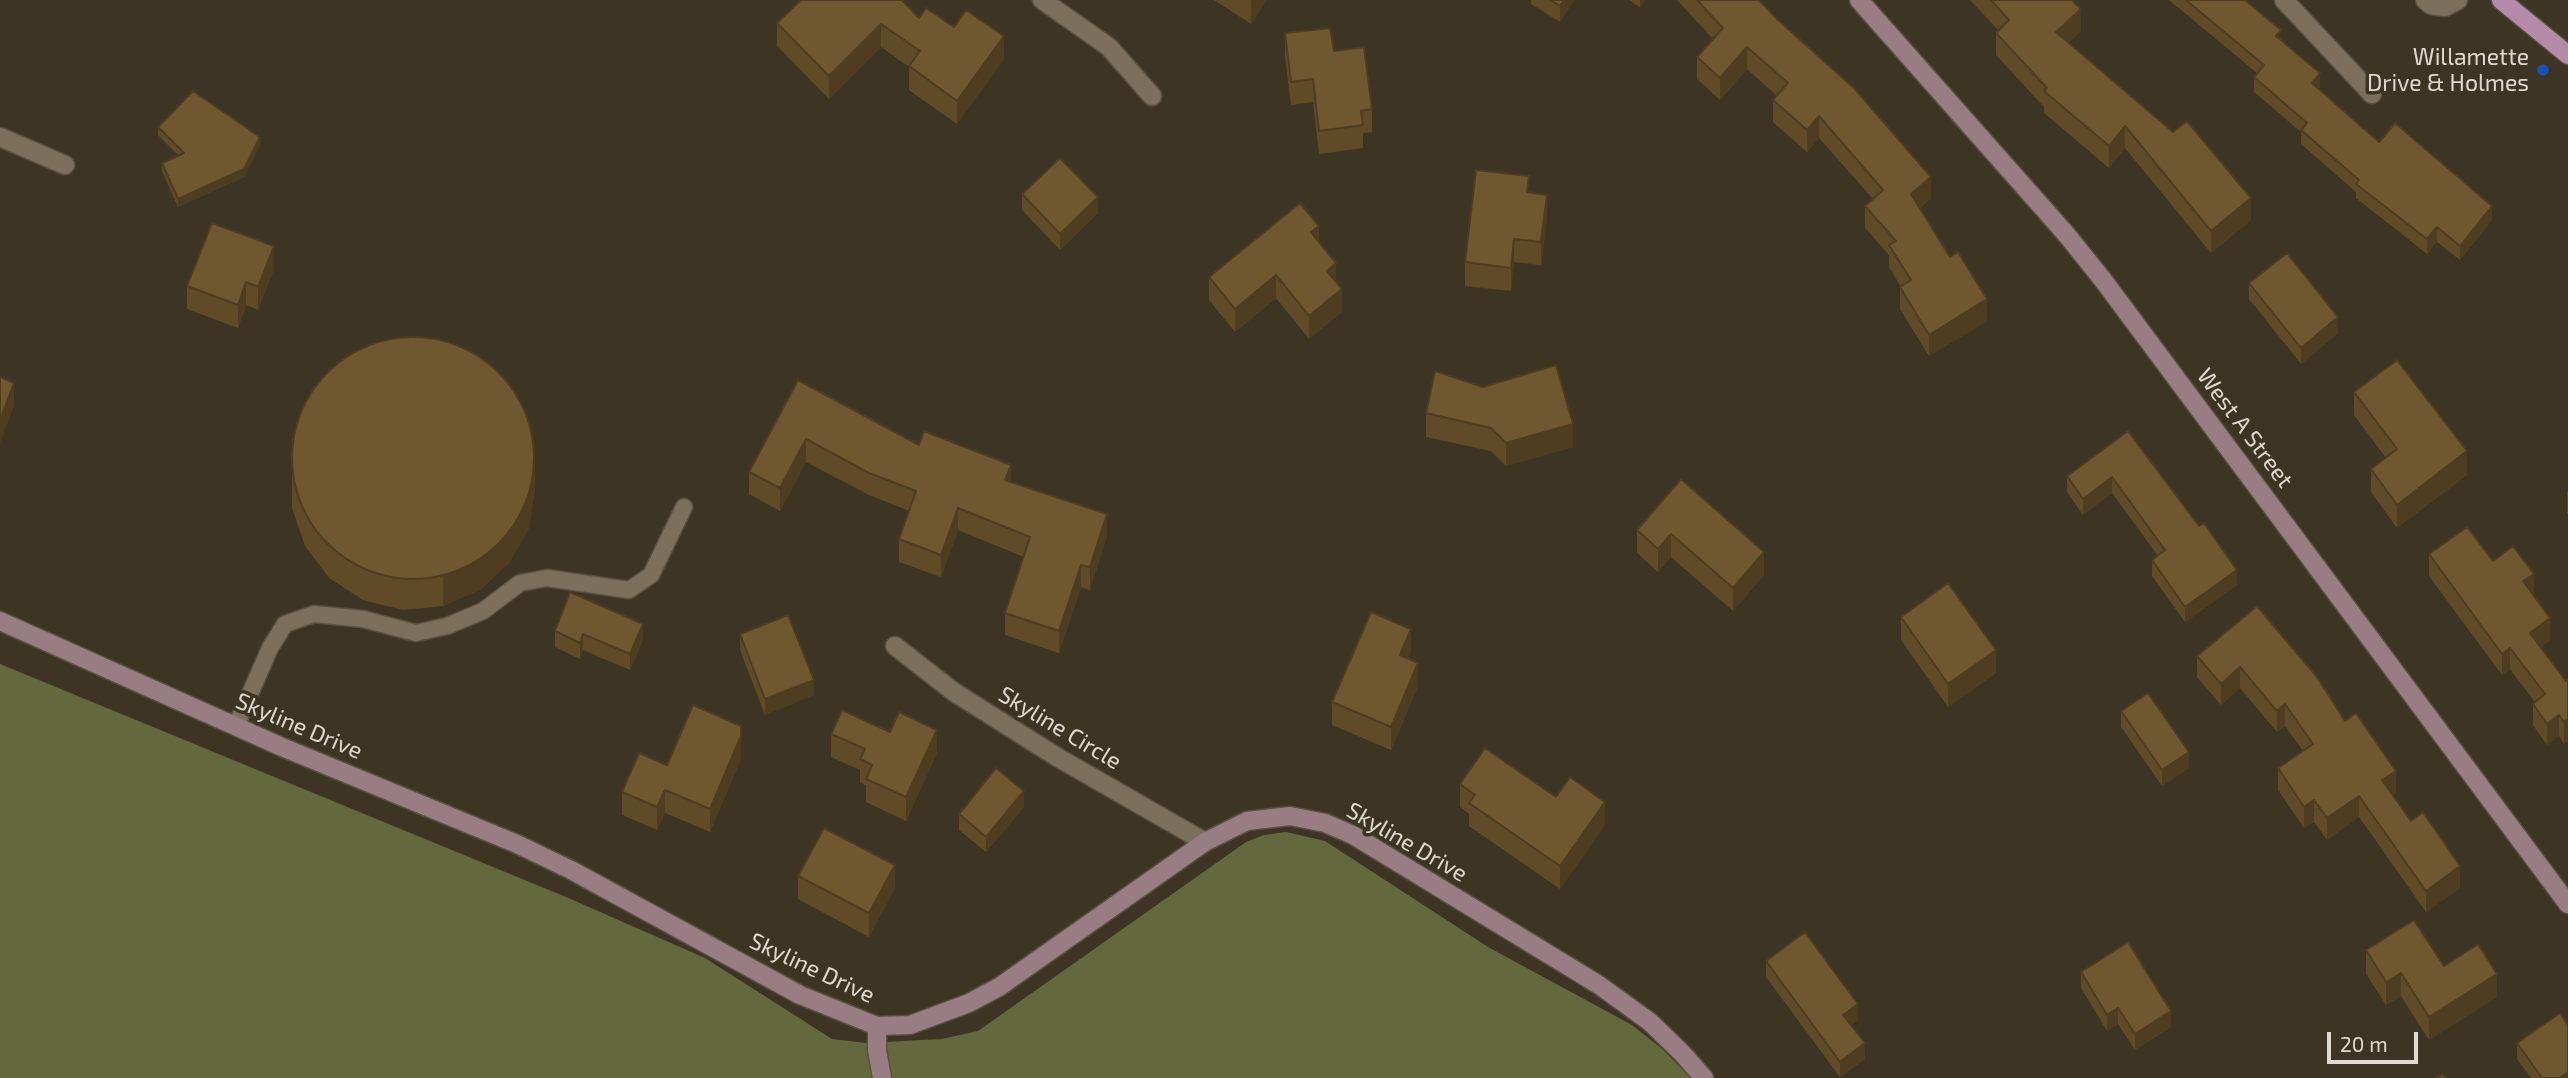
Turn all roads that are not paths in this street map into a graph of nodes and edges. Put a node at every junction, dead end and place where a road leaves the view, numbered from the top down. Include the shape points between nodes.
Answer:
1 (1042, 0) edge
2 (1859, 0) edge
3 (2284, 0) edge
4 (2425, 0) edge
5 (2458, 0) edge
6 (2501, 0) edge
7 (2568, 55) edge
8 (2372, 94) dead end
9 (1153, 96) dead end
10 (0, 136) edge
11 (65, 165) dead end
12 (684, 507) dead end
13 (0, 621) edge
14 (895, 646) dead end
15 (236, 726) junction
16 (1205, 842) junction
17 (2568, 904) edge
18 (877, 1026) junction
19 (882, 1078) edge
20 (1704, 1078) edge

1 - 9 street via 1109,47
2 - 17 street, West A Street via 2103,280
3 - 8 street
4 - 5 street via 2445,7
6 - 7 main road
10 - 11 street
12 - 15 lane via 652,575 629,590 547,578 520,583 483,611 416,633 314,614 285,624
13 - 15 street, Skyline Drive
14 - 16 street, Skyline Circle via 966,699
15 - 18 street, Skyline Drive via 528,849 800,995
16 - 18 street, Skyline Drive via 999,987 910,1025
16 - 20 street, Skyline Drive via 1247,821 1274,817 1307,818 1353,835 1618,998 1650,1022
18 - 19 street

